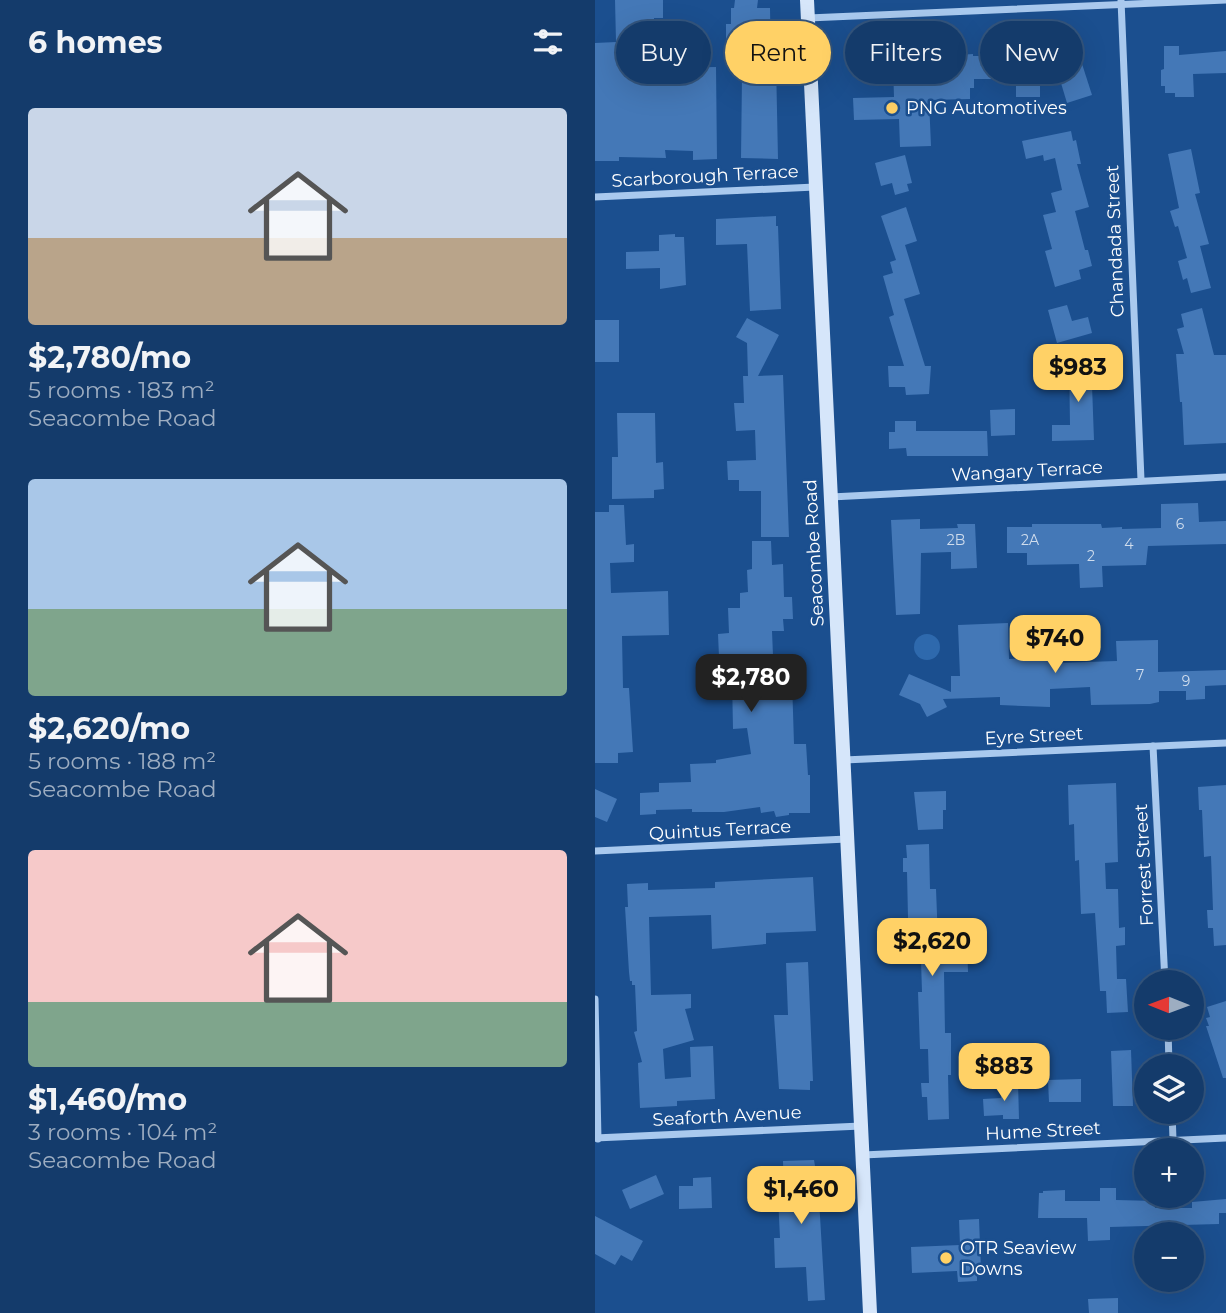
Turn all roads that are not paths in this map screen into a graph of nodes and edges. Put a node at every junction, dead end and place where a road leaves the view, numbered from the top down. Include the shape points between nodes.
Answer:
1 (807, 0) edge
2 (1226, 0) edge
3 (1121, 2) edge
4 (808, 18) junction
5 (816, 187) junction
6 (595, 197) edge
7 (1226, 477) edge
8 (1141, 480) junction
9 (831, 497) junction
10 (1226, 743) edge
11 (1153, 746) junction
12 (843, 760) junction
13 (847, 839) junction
14 (595, 851) edge
15 (1164, 970) edge
16 (595, 999) edge
17 (861, 1126) junction
18 (597, 1139) edge
19 (1204, 1139) edge
20 (1226, 1139) edge
21 (1134, 1142) edge
22 (862, 1155) junction
23 (870, 1313) edge

1 - 4 main road, Seacombe Road
2 - 3 street
3 - 4 street
3 - 8 street, Chandada Street
4 - 5 main road, Seacombe Road
5 - 6 street, Scarborough Terrace
5 - 9 main road, Seacombe Road
7 - 8 street, Wangary Terrace
8 - 9 street, Wangary Terrace
9 - 12 main road, Seacombe Road
10 - 11 street, Eyre Street
11 - 12 street, Eyre Street
11 - 15 street, Forrest Street
12 - 13 main road, Seacombe Road
13 - 14 street, Quintus Terrace
13 - 17 main road, Seacombe Road
16 - 18 street
17 - 18 street, Seaforth Avenue
17 - 22 main road, Seacombe Road
19 - 20 street, Hume Street
21 - 22 street, Hume Street
22 - 23 main road, Seacombe Road

